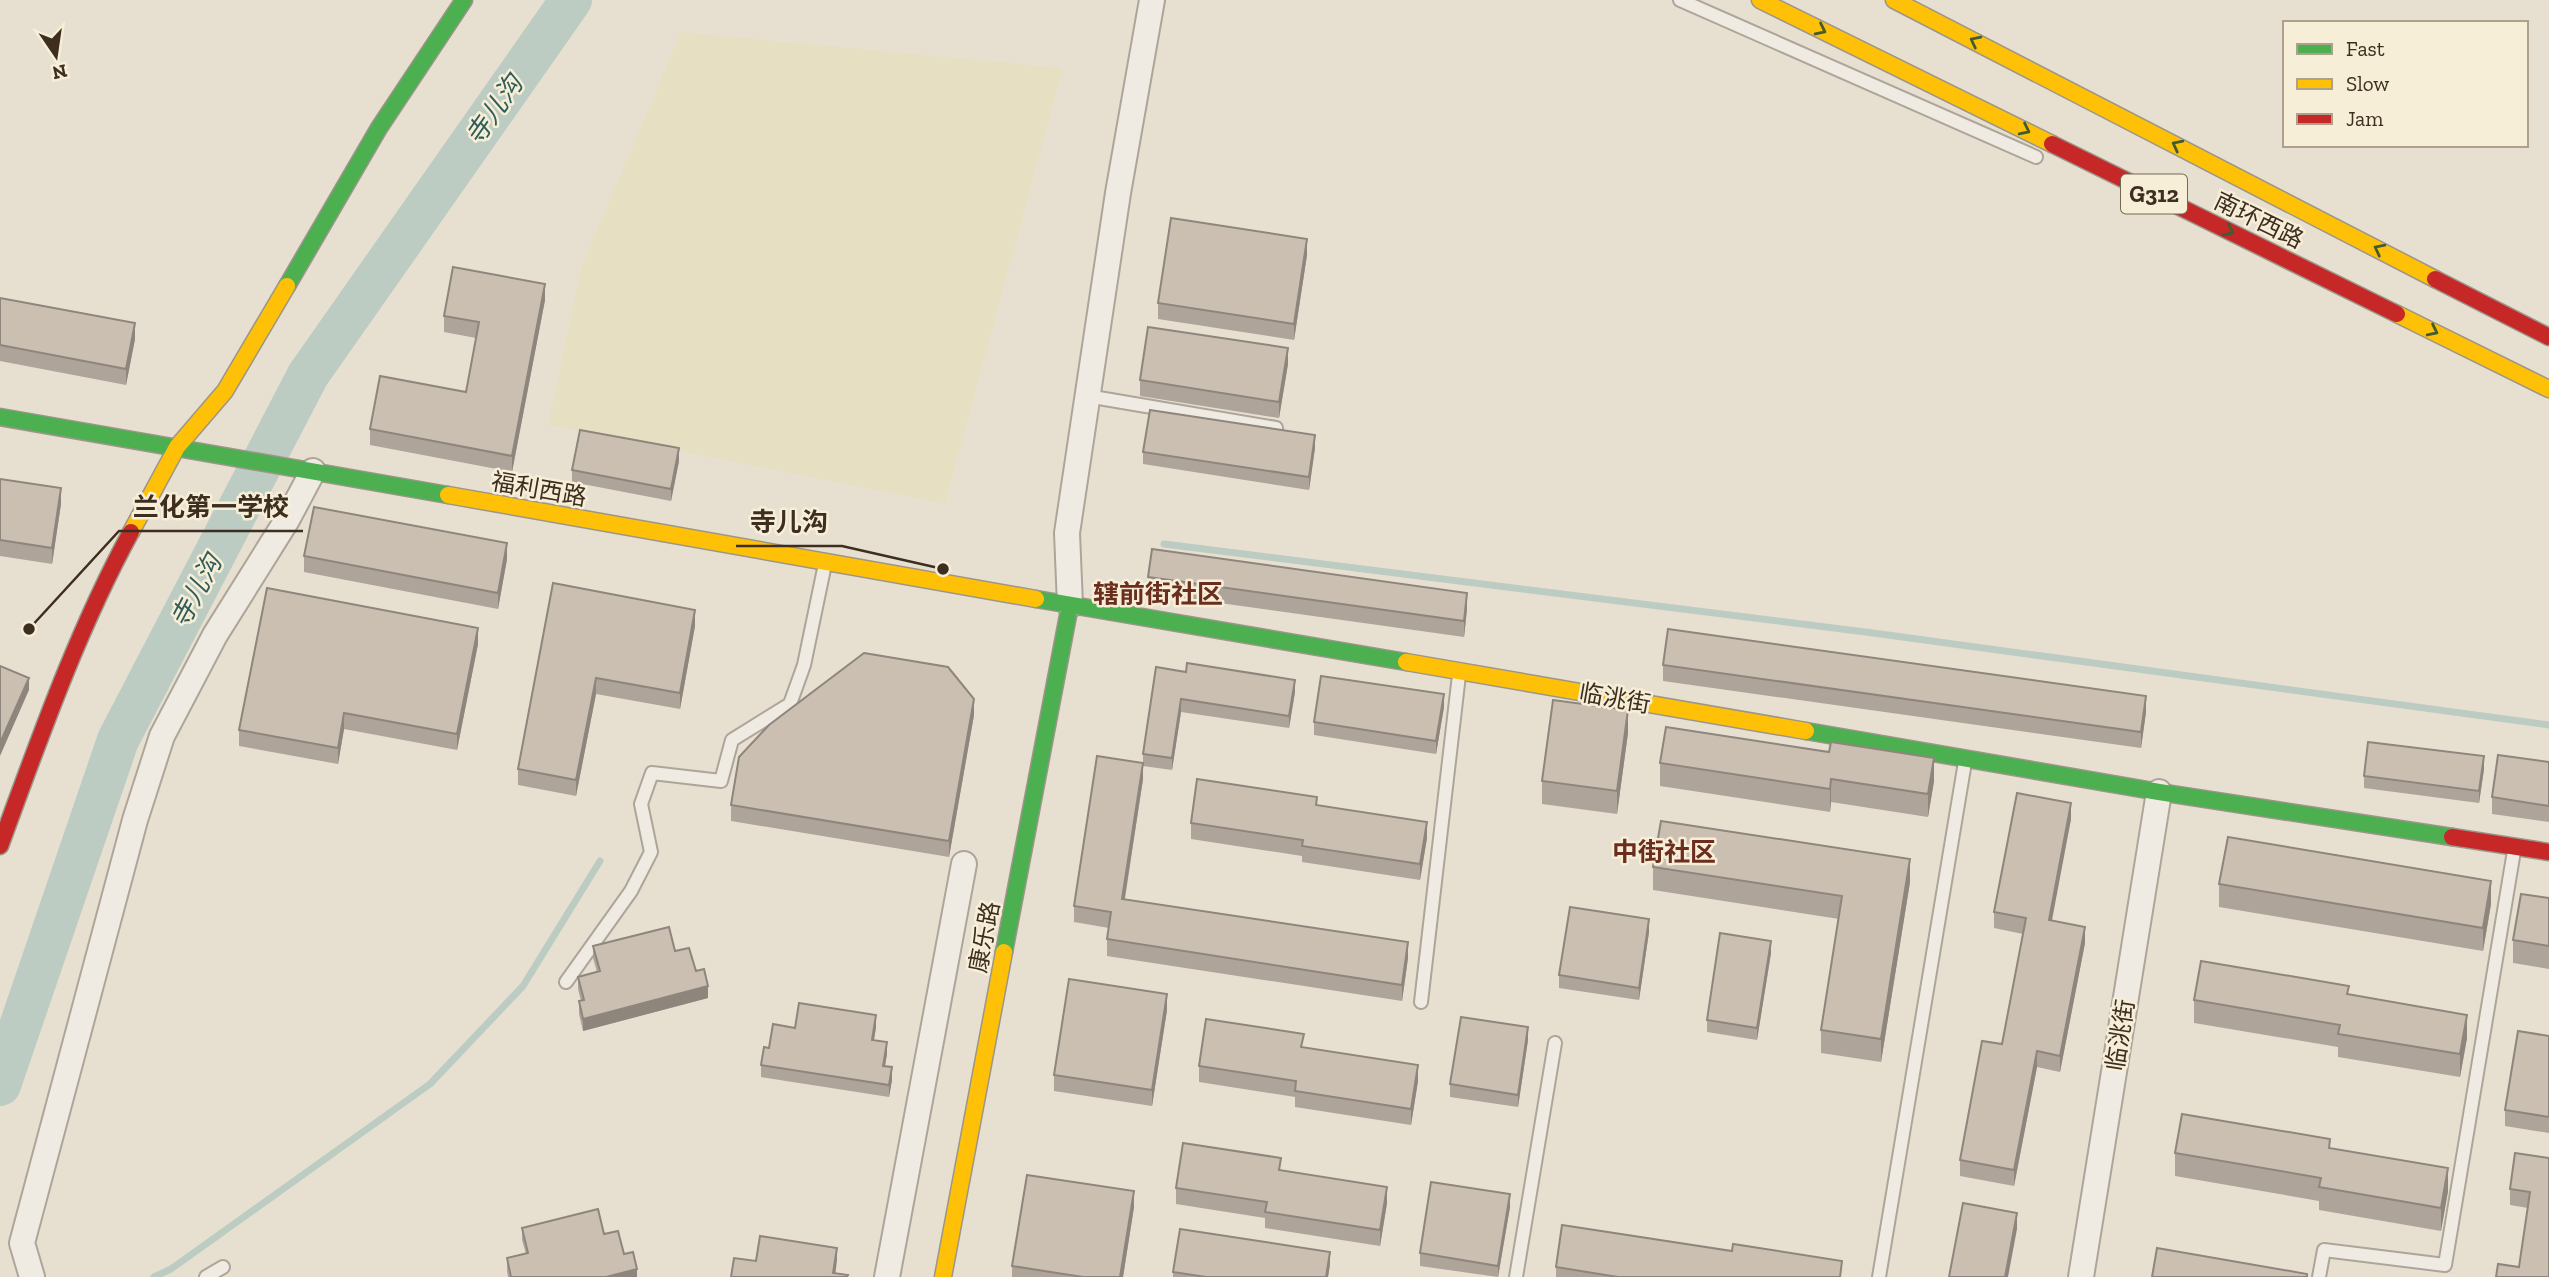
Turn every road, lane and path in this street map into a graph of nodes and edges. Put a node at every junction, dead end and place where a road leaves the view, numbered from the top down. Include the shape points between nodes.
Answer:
1 (464, 0) edge
2 (1152, 0) edge
3 (1680, 0) edge
4 (1760, 0) edge
5 (1894, 0) edge
6 (2054, 165) dead end
7 (2103, 183) dead end
8 (2175, 204) junction
9 (2549, 337) edge
10 (2549, 389) edge
11 (1087, 396) junction
12 (0, 417) edge
13 (1276, 428) edge
14 (177, 447) junction
15 (306, 470) junction
16 (825, 564) junction
17 (1070, 605) junction
18 (1459, 671) junction
19 (1966, 758) junction
20 (2159, 792) junction
21 (0, 846) edge
22 (2515, 847) junction
23 (2549, 852) edge
24 (964, 864) dead end
25 (566, 982) dead end
26 (1421, 1002) dead end
27 (1555, 1044) dead end
28 (223, 1267) dead end
29 (32, 1277) edge
30 (206, 1277) edge
31 (887, 1277) edge
32 (943, 1277) edge
33 (1516, 1277) edge
34 (1878, 1277) edge
35 (2081, 1277) edge
36 (2319, 1277) edge

1 - 14 main road via 379,128 225,391
2 - 11 street
3 - 6 lane
4 -> 8 main road, 南环西路 / G312
9 -> 5 main road, 南环西路 / G312
7 - 8 lane
8 -> 10 main road, 南环西路 / G312
11 - 13 lane
11 - 17 street via 1067,533
12 - 14 main road, 福利西路
14 - 15 main road, 福利西路
14 - 21 main road via 88,619
15 - 16 main road, 福利西路
15 - 29 street via 287,520 215,635 162,736 131,833 22,1243
16 - 17 main road, 福利西路
16 - 25 lane via 804,666 790,704 732,740 721,781 652,774 641,804 651,852 631,891
17 - 18 main road, 临洮街
17 - 32 main road, 康乐路
18 - 19 main road, 临洮街
18 - 26 lane
19 - 20 main road, 临洮街
19 - 34 lane
20 - 22 main road, 临洮街
20 - 35 street, 临洮街
22 - 23 main road, 临洮街
22 - 36 lane via 2445,1265 2324,1250
24 - 31 street
27 - 33 lane
28 - 30 lane

